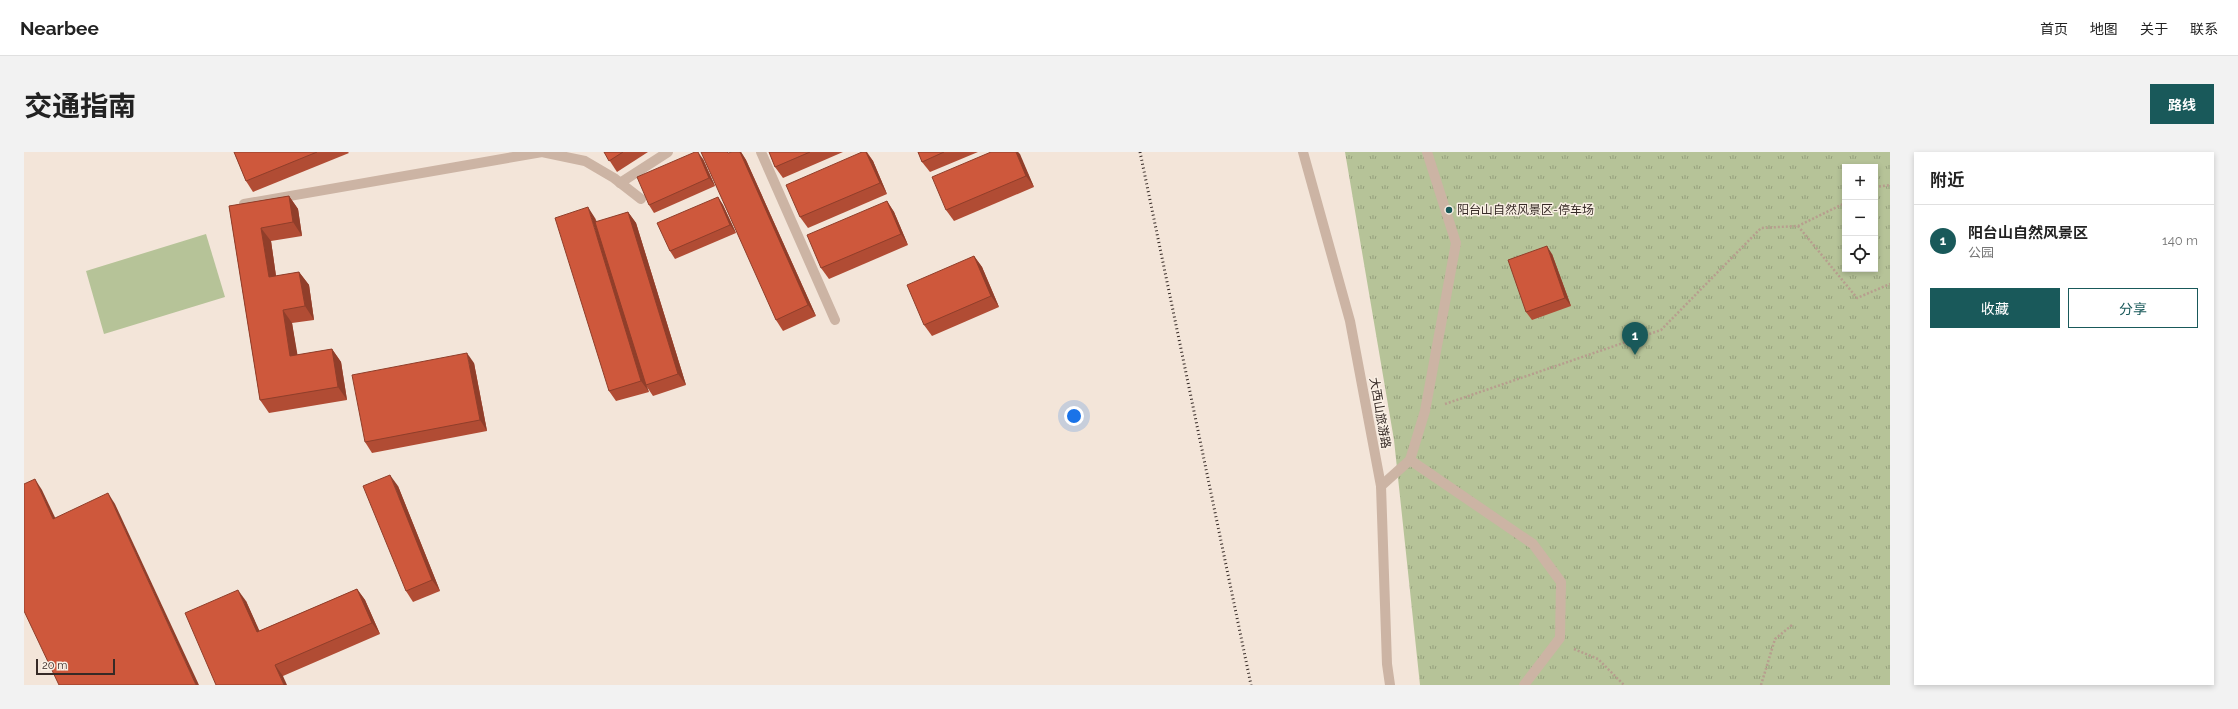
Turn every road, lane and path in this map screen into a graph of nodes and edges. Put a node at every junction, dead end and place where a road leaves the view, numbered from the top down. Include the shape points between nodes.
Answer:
1 (668, 152) edge
2 (761, 152) edge
3 (1303, 152) edge
4 (1427, 152) edge
5 (620, 183) junction
6 (1890, 185) edge
7 (1878, 186) edge
8 (641, 199) edge
9 (244, 204) edge
10 (1842, 204) edge
11 (1798, 226) junction
12 (1890, 284) edge
13 (835, 320) dead end
14 (1425, 411) junction
15 (1410, 460) junction
16 (1381, 486) junction
17 (1792, 625) dead end
18 (1557, 642) junction
19 (1390, 685) edge
20 (1524, 685) edge
21 (1624, 685) edge
22 (1761, 685) edge

1 - 5 street
2 - 13 street
3 - 16 street, 大西山旅游路 via 1350,321
4 - 14 street via 1456,244
5 - 8 street
5 - 9 street via 585,161 542,152
6 - 7 path
10 - 11 path
11 - 12 path via 1857,298
11 - 14 path via 1761,228 1661,330
14 - 15 street
15 - 16 street
15 - 18 street via 1533,544 1561,582 1560,638
16 - 19 street, 大西山旅游路 via 1387,664
17 - 22 path via 1774,639
18 - 20 street
18 - 21 path via 1598,659

